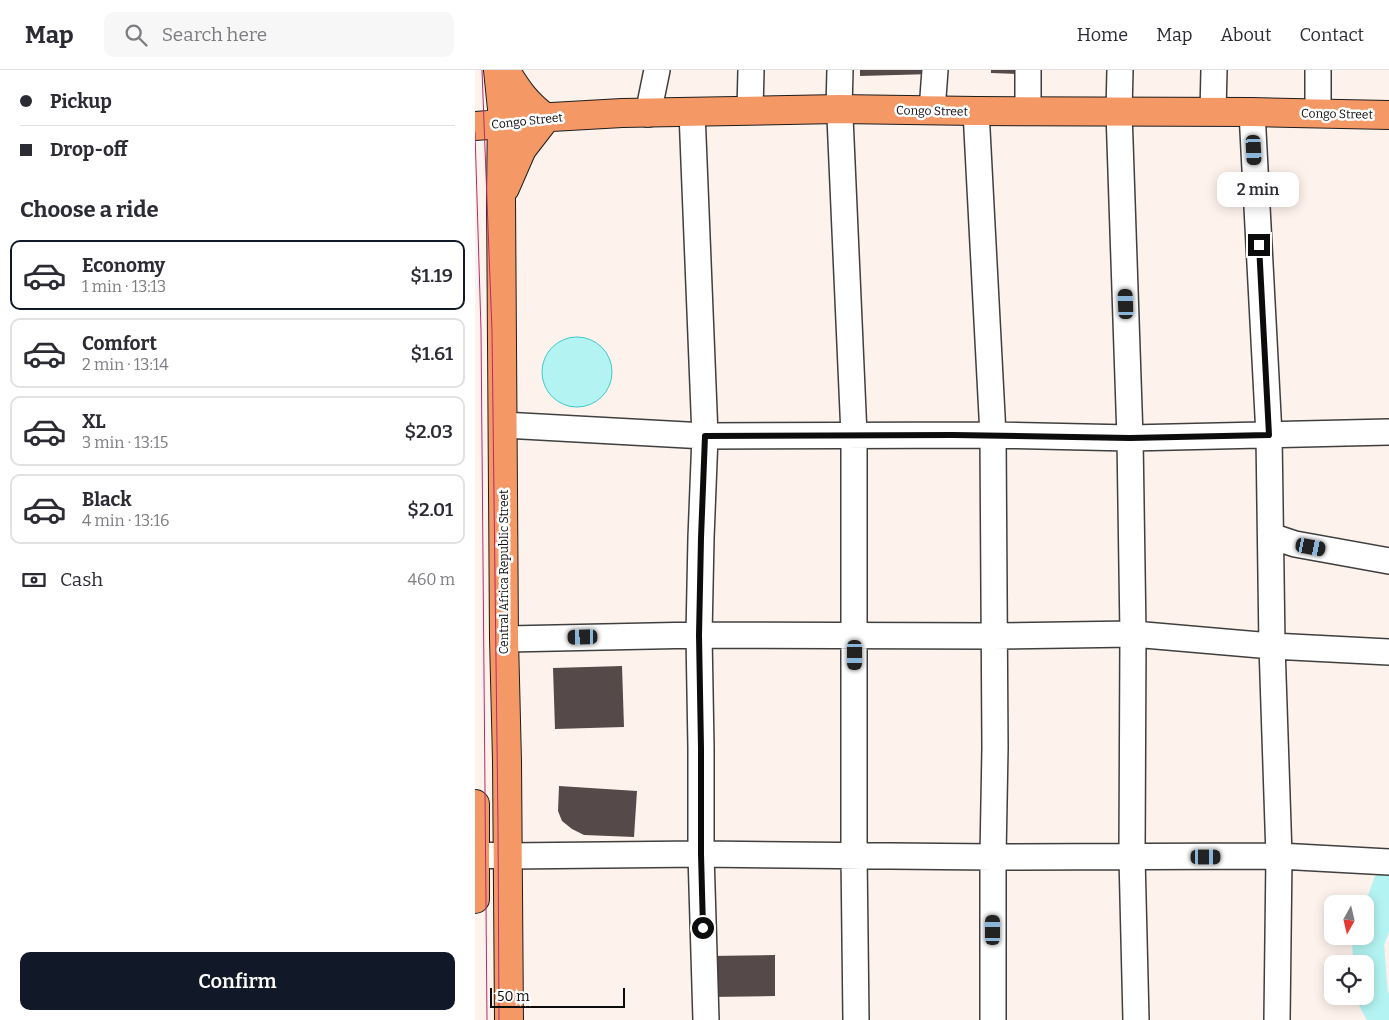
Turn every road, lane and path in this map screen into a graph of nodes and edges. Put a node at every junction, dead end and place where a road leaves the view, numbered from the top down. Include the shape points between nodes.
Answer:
1 (498, 70) edge
2 (505, 70) edge
3 (657, 70) edge
4 (751, 70) edge
5 (840, 70) edge
6 (935, 70) edge
7 (1028, 70) edge
8 (1120, 70) edge
9 (1214, 70) edge
10 (1318, 70) edge
11 (475, 108) edge
12 (839, 109) junction
13 (750, 111) junction
14 (932, 111) junction
15 (976, 111) junction
16 (692, 112) junction
17 (1027, 112) junction
18 (1119, 112) junction
19 (1213, 112) junction
20 (1252, 112) junction
21 (1318, 113) junction
22 (648, 114) junction
23 (1389, 115) edge
24 (540, 118) junction
25 (493, 120) edge
26 (501, 198) junction
27 (503, 425) junction
28 (1389, 432) edge
29 (854, 435) junction
30 (1269, 435) junction
31 (705, 436) junction
32 (993, 436) junction
33 (1130, 438) junction
34 (1271, 536) junction
35 (1389, 561) edge
36 (1133, 634) junction
37 (699, 635) junction
38 (855, 635) junction
39 (994, 636) junction
40 (504, 639) junction
41 (1272, 646) junction
42 (1389, 652) edge
43 (475, 804) edge
44 (701, 854) junction
45 (475, 855) edge
46 (854, 855) junction
47 (508, 856) junction
48 (1279, 856) junction
49 (993, 857) junction
50 (1133, 857) junction
51 (1386, 862) edge
52 (475, 899) edge
53 (509, 1020) edge
54 (706, 1020) edge
55 (856, 1020) edge
56 (993, 1020) edge
57 (1136, 1020) edge
58 (1277, 1020) edge

1 - 25 main road, Central Africa Republic Street
2 - 24 main road
3 - 22 street
4 - 13 street
5 - 12 street
6 - 14 street
7 - 17 street
8 - 18 street
9 - 19 street
10 - 21 street
11 - 25 main road, Congo Street
12 - 13 main road, Congo Street
12 - 14 main road, Congo Street
12 - 29 street
13 - 16 main road, Congo Street
14 - 15 main road, Congo Street
15 - 17 main road, Congo Street
15 - 32 street
16 - 22 main road, Congo Street
16 - 31 street
17 - 18 main road, Congo Street
18 - 19 main road, Congo Street
18 - 33 street
19 - 20 main road, Congo Street
20 - 21 main road, Congo Street
20 - 30 street
21 - 23 main road, Congo Street
22 - 24 main road, Congo Street
24 - 25 main road, Congo Street
24 - 26 main road via 522,149
25 - 26 main road, Central Africa Republic Street
26 - 27 main road, Central Africa Republic Street
27 - 31 street
27 - 40 main road, Central Africa Republic Street
28 - 30 street
29 - 31 street
29 - 32 street
29 - 38 street
30 - 33 street
30 - 34 street
31 - 37 street
32 - 33 street
32 - 39 street
33 - 36 street
34 - 35 street via 1295,544
34 - 41 street
36 - 39 street
36 - 41 street
36 - 50 street
37 - 38 street
37 - 40 street
37 - 44 street
38 - 39 street
38 - 46 street
39 - 49 street
40 - 47 main road, Central Africa Republic Street
41 - 42 street
41 - 48 street
43 - 45 main road
44 - 46 street
44 - 47 street
44 - 54 street
45 - 47 street
45 - 52 main road
46 - 49 street
46 - 55 street
47 - 53 main road, Central Africa Republic Street
48 - 50 street
48 - 51 street
48 - 58 street
49 - 50 street
49 - 56 street
50 - 57 street

